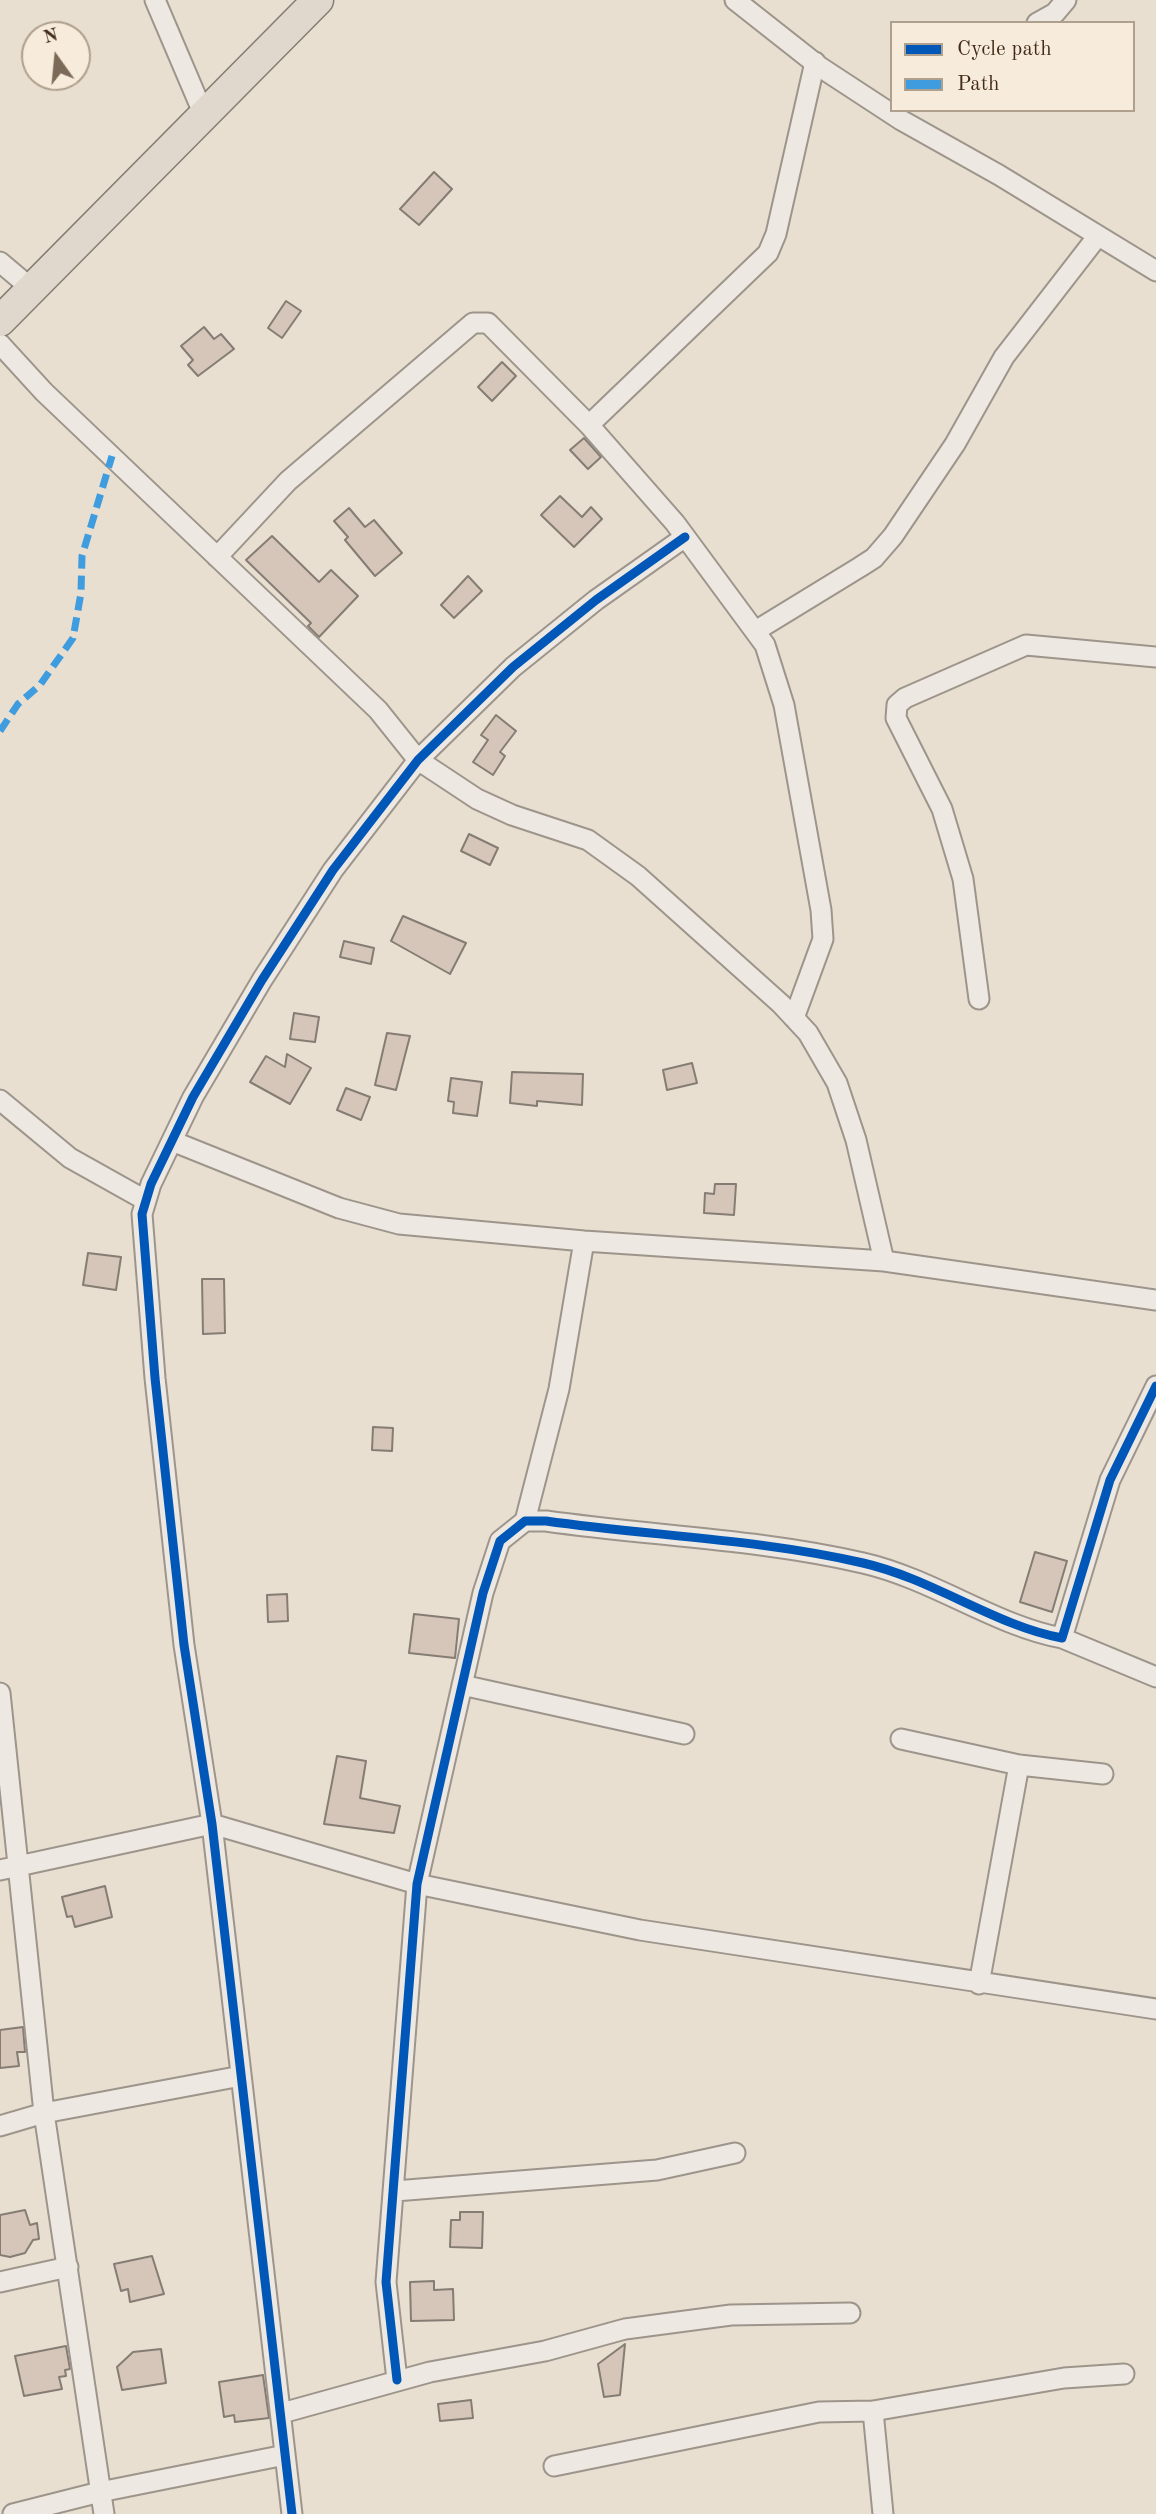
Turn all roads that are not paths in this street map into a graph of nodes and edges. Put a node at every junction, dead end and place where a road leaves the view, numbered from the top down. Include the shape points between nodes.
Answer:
1 (155, 0) edge
2 (318, 0) edge
3 (735, 0) edge
4 (1066, 0) edge
5 (1041, 21) edge
6 (815, 62) junction
7 (890, 106) edge
8 (204, 115) junction
9 (905, 115) edge
10 (1097, 237) junction
11 (0, 262) edge
12 (1156, 271) edge
13 (32, 289) junction
14 (0, 321) edge
15 (0, 344) edge
16 (589, 425) junction
17 (685, 537) junction
18 (217, 557) junction
19 (757, 630) junction
20 (1156, 657) edge
21 (418, 760) junction
22 (979, 999) dead end
23 (794, 1018) junction
24 (0, 1101) edge
25 (172, 1140) junction
26 (145, 1200) junction
27 (584, 1241) junction
28 (884, 1261) junction
29 (1156, 1300) edge
30 (1156, 1386) edge
31 (525, 1521) junction
32 (1062, 1638) junction
33 (1156, 1677) edge
34 (462, 1685) junction
35 (0, 1693) edge
36 (684, 1734) dead end
37 (901, 1739) dead end
38 (1019, 1765) junction
39 (1103, 1774) dead end
40 (212, 1824) junction
41 (9, 1869) edge
42 (417, 1884) junction
43 (979, 1984) junction
44 (1156, 2009) edge
45 (241, 2076) junction
46 (44, 2113) junction
47 (0, 2126) edge
48 (735, 2153) dead end
49 (395, 2191) junction
50 (68, 2267) junction
51 (0, 2282) edge
52 (850, 2313) dead end
53 (1124, 2374) dead end
54 (397, 2380) junction
55 (873, 2411) junction
56 (282, 2413) junction
57 (285, 2455) junction
58 (554, 2466) dead end
59 (100, 2492) junction
60 (12, 2514) edge
61 (104, 2514) edge
62 (292, 2514) edge
63 (883, 2514) edge

1 - 8 street
2 - 8 main road
3 - 6 street
4 - 5 street
6 - 7 street
6 - 16 street via 768,253
8 - 13 main road
9 - 10 street
10 - 12 street
10 - 19 street via 1003,357 955,444 887,543 874,558
11 - 13 street
13 - 14 main road
15 - 18 street
16 - 17 street
16 - 18 street via 488,323 473,323 288,481
17 - 19 street
17 - 21 street via 513,667
18 - 21 street via 378,710
19 - 23 street via 784,705 821,910 823,939
20 - 22 street via 1026,645 897,705 896,718 942,808 963,879
21 - 23 street via 477,799 588,840 638,876
21 - 25 street via 326,881 192,1097
23 - 28 street via 837,1083 856,1140
24 - 26 street via 70,1158
25 - 26 street
25 - 27 street via 364,1216 399,1224
26 - 40 street via 141,1225 156,1392 184,1645
27 - 28 street
27 - 31 street via 559,1388
28 - 29 street
30 - 32 street via 1110,1480
31 - 32 street via 763,1544 864,1564 921,1581 1041,1634
31 - 34 street via 500,1541
32 - 33 street
34 - 36 street
34 - 42 street
35 - 41 street
37 - 38 street
38 - 39 street
38 - 43 street
40 - 41 street
40 - 42 street
40 - 45 street
41 - 46 street
42 - 43 street via 640,1930
42 - 49 street
43 - 44 street
45 - 46 street
45 - 56 street
46 - 47 street
46 - 50 street
48 - 49 street via 657,2170
49 - 54 street via 386,2282
50 - 51 street
50 - 59 street
52 - 54 street via 730,2315 625,2329 545,2351
53 - 55 street via 1064,2378
54 - 56 street
55 - 58 street via 819,2412
55 - 63 street
56 - 57 street
57 - 59 street
57 - 62 street
59 - 60 street
59 - 61 street

